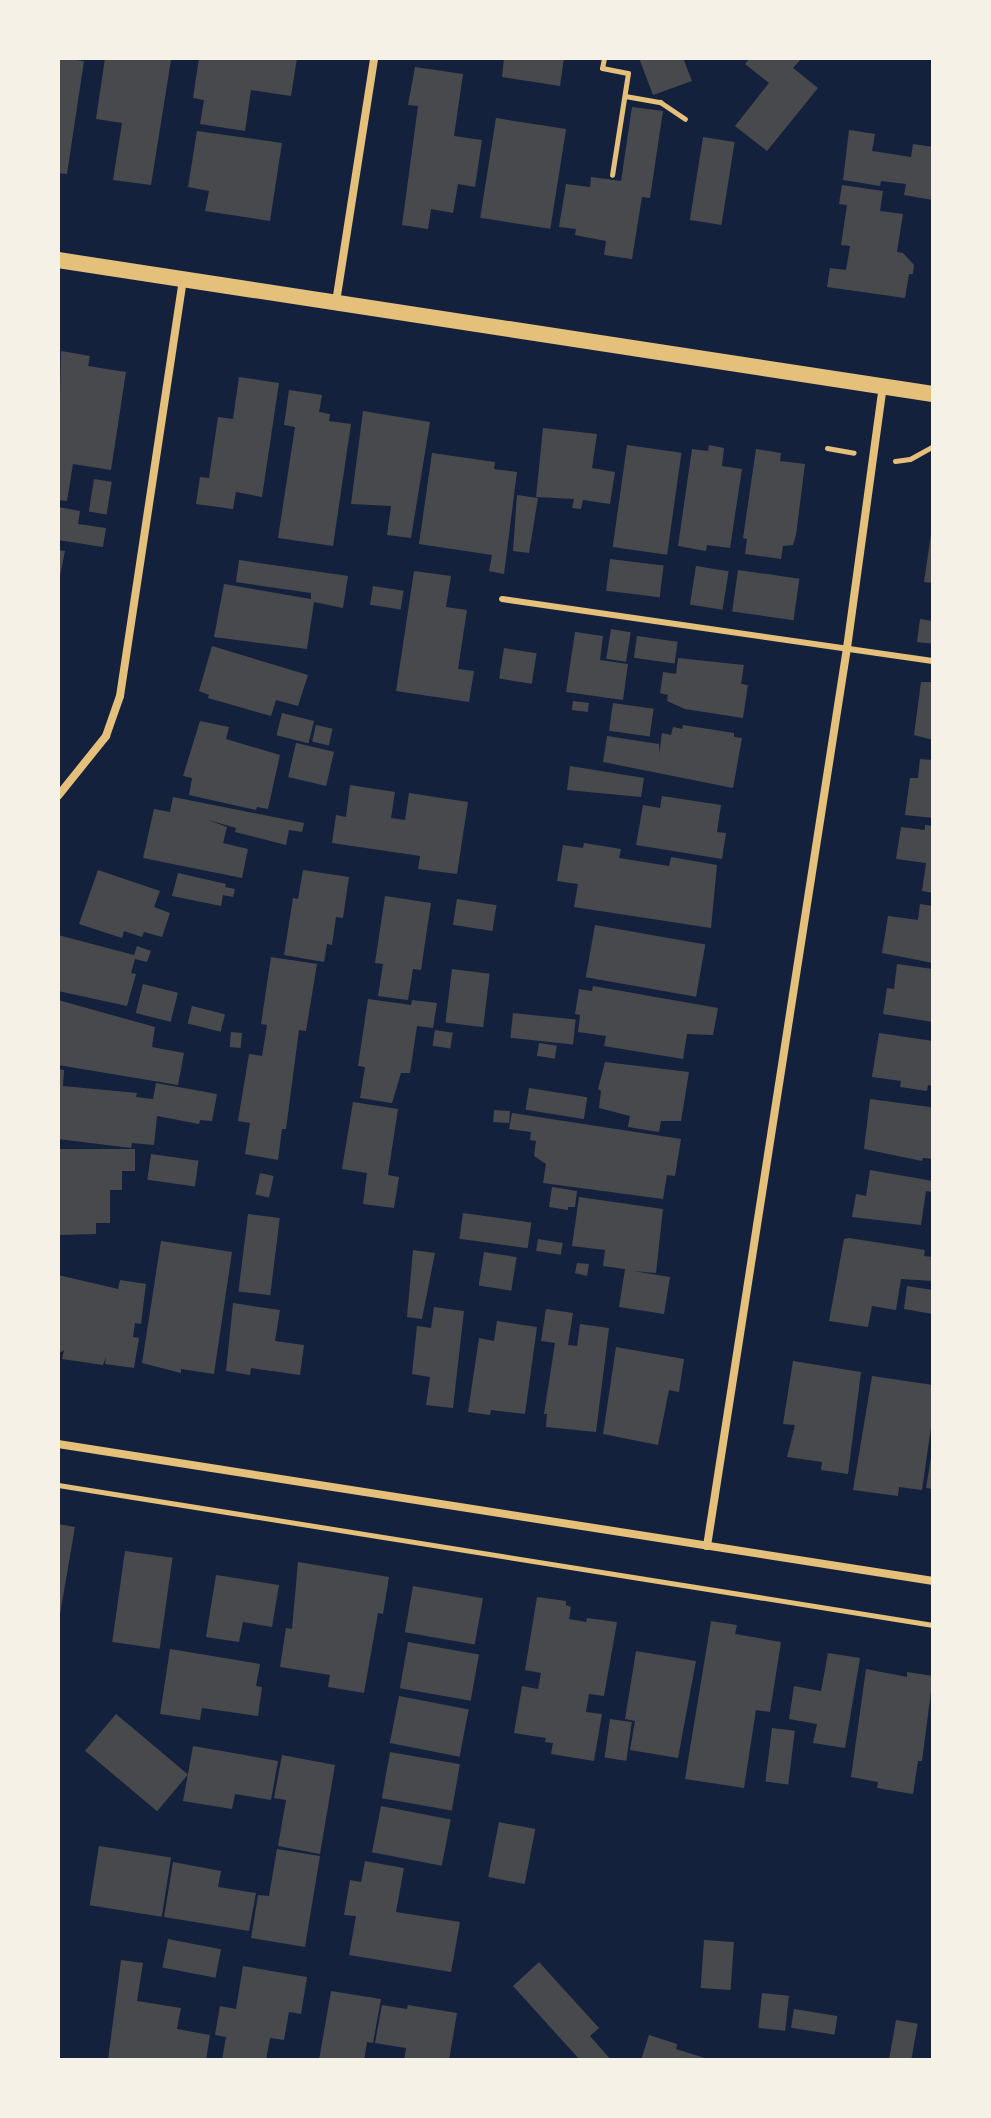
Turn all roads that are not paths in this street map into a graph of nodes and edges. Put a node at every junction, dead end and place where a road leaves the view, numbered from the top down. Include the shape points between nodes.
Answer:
1 (374, 58) edge
2 (58, 260) edge
3 (183, 279) junction
4 (336, 302) junction
5 (883, 386) junction
6 (933, 394) edge
7 (502, 599) dead end
8 (847, 648) junction
9 (933, 661) edge
10 (58, 796) edge
11 (58, 1444) edge
12 (707, 1546) junction
13 (933, 1581) edge

1 - 4 street
2 - 3 main road
3 - 4 main road
3 - 10 street via 120,696 106,736
4 - 5 main road
5 - 6 main road
5 - 8 street
7 - 8 lane
8 - 9 lane
8 - 12 street
11 - 12 street
12 - 13 street

